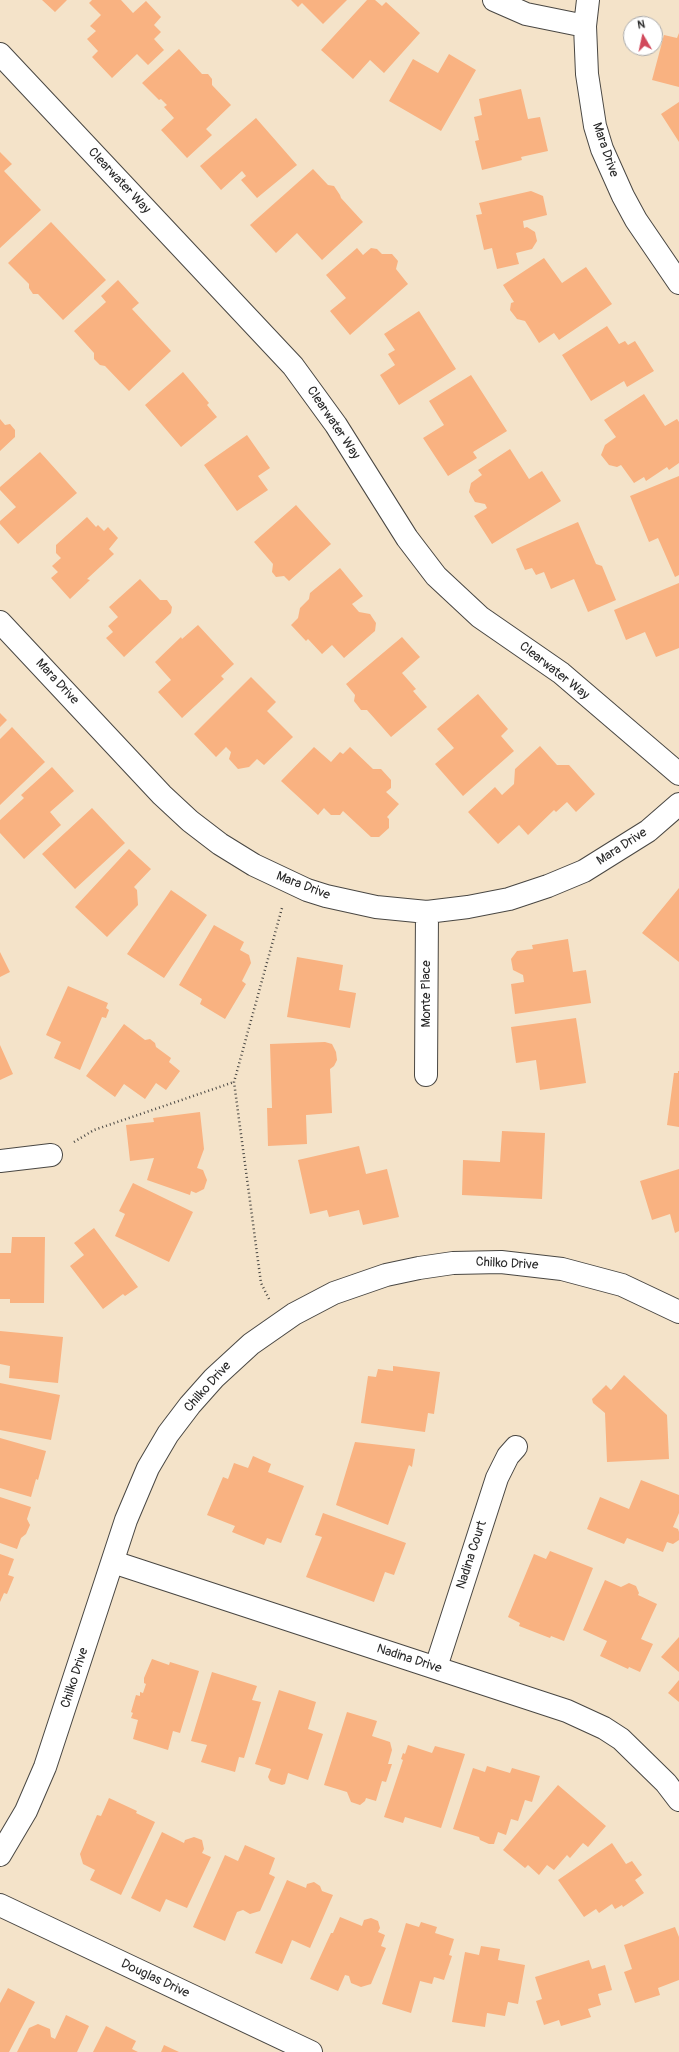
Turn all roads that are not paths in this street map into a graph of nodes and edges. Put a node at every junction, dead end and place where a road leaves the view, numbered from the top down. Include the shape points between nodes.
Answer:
1 (494, 0) edge
2 (588, 0) edge
3 (585, 26) junction
4 (0, 54) edge
5 (679, 283) edge
6 (0, 622) edge
7 (679, 774) edge
8 (679, 804) edge
9 (427, 912) junction
10 (426, 1075) dead end
11 (51, 1155) road end
12 (0, 1161) edge
13 (679, 1312) edge
14 (516, 1447) dead end
15 (113, 1562) junction
16 (436, 1667) junction
17 (679, 1800) edge
18 (0, 1855) edge
19 (0, 1906) edge
20 (311, 2052) edge

1 - 3 street via 526,14
2 - 3 street, Mara Drive
3 - 5 street, Mara Drive via 590,100 602,149 633,214
4 - 7 street, Clearwater Way via 293,366 332,419 407,538 436,576 480,617 561,673
6 - 9 street, Mara Drive via 167,800 220,844 254,866 307,890 376,907
8 - 9 street, Mara Drive via 628,845 567,879 509,899 468,908
9 - 10 street, Monte Place
11 - 12 street
13 - 15 street, Chilko Drive via 636,1291 583,1274 539,1265 485,1261 435,1265 386,1275 334,1293 280,1323 251,1344 202,1390 168,1434 153,1459 135,1497
14 - 16 street, Nadina Court via 508,1456 498,1478
15 - 16 street, Nadina Drive
15 - 18 street, Chilko Drive via 46,1767 26,1811
16 - 17 street, Nadina Drive via 548,1704 604,1728 637,1753
19 - 20 street, Douglas Drive

